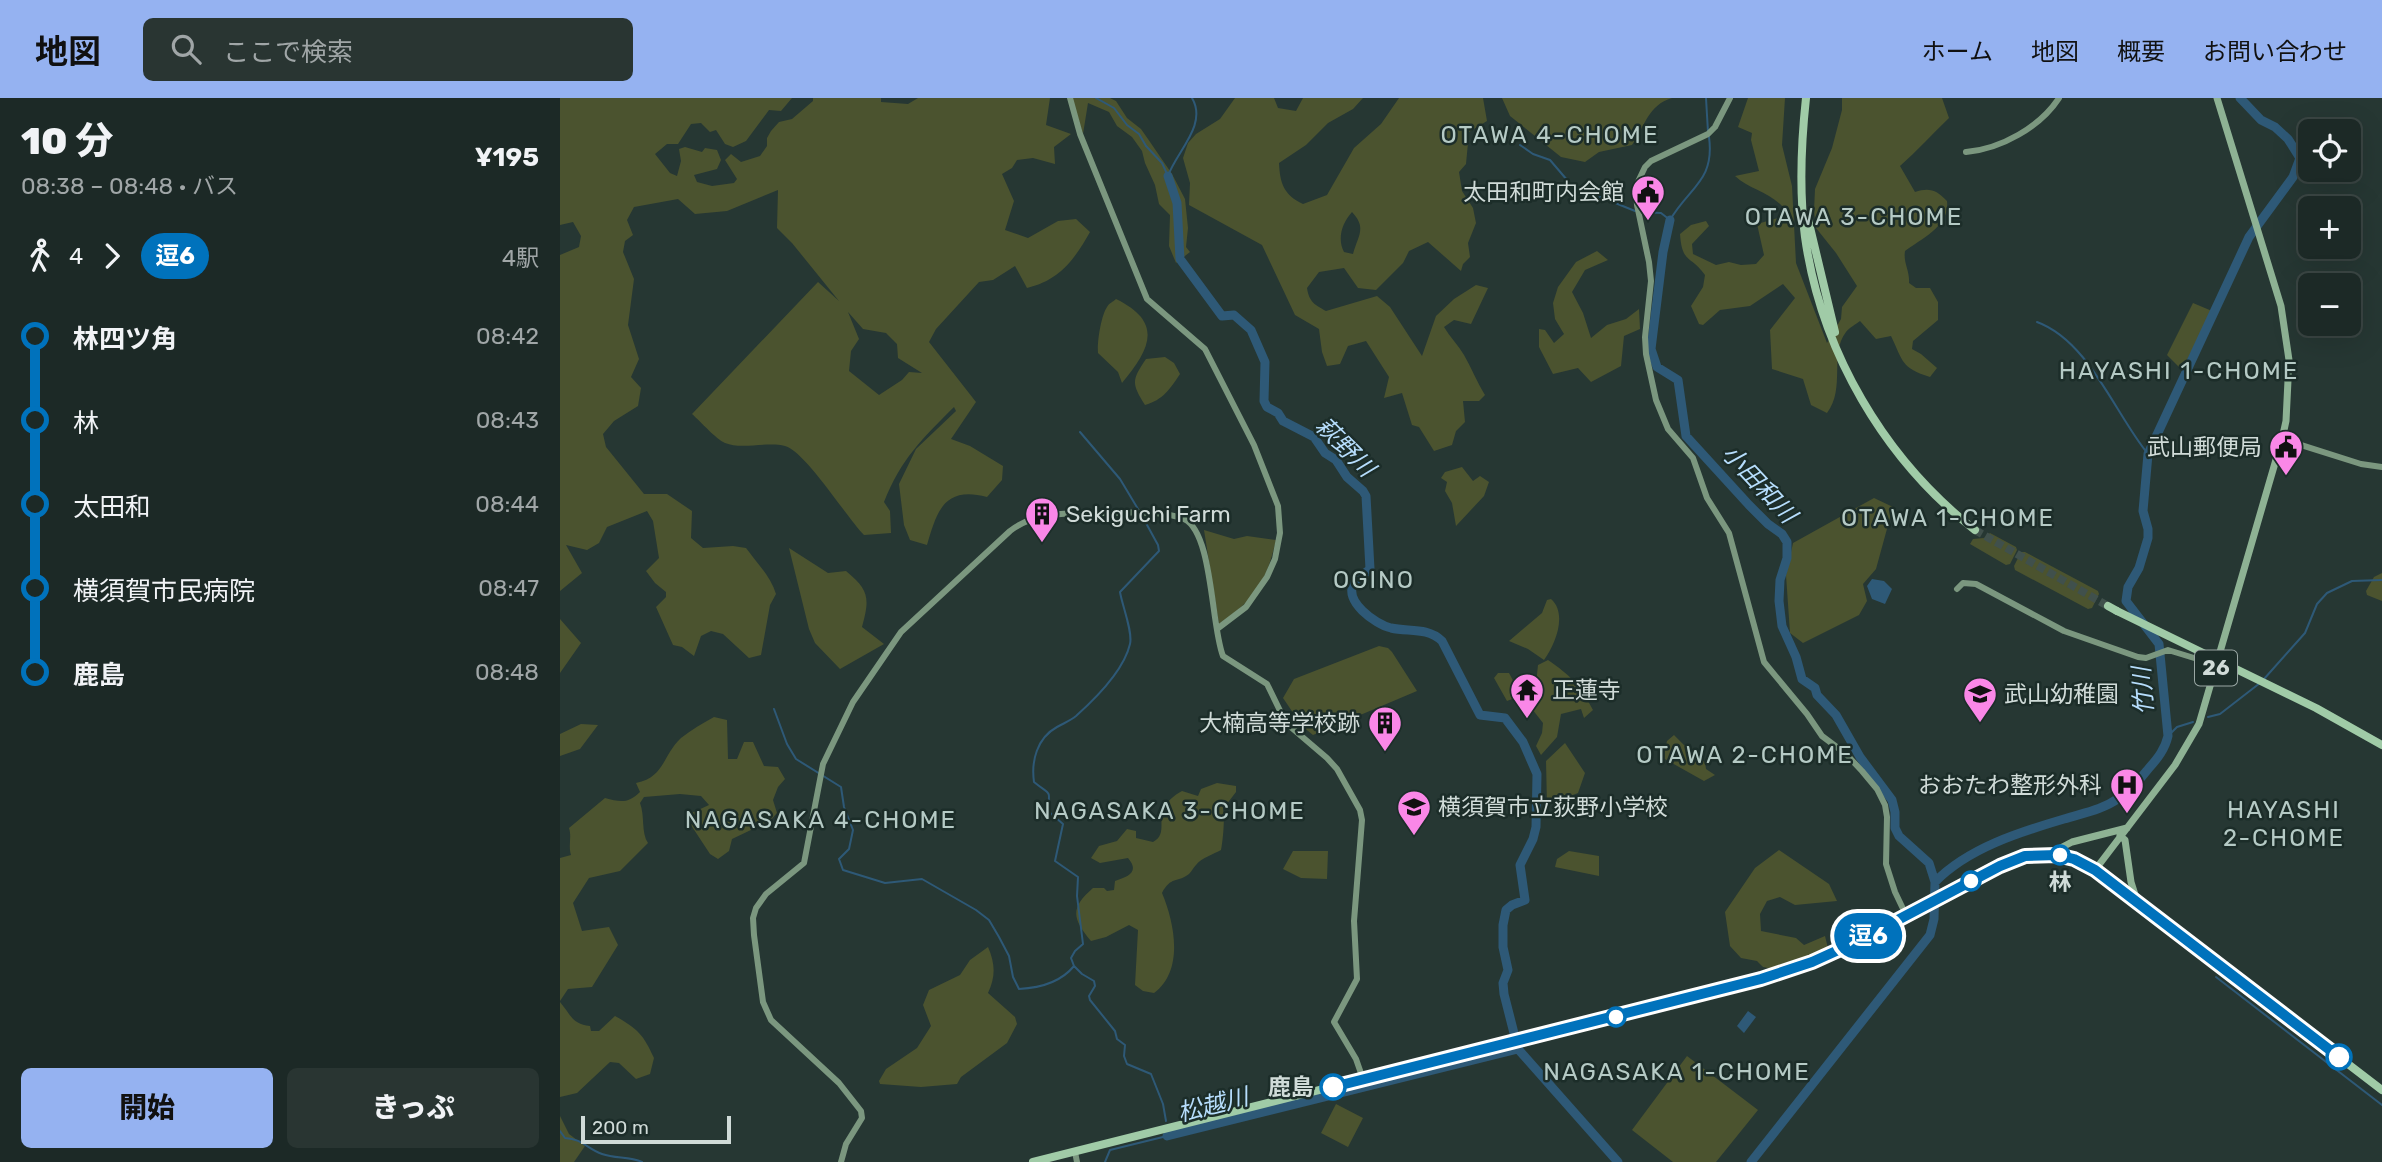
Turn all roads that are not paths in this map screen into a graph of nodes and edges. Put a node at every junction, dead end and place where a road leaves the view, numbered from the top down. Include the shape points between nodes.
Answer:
1 (1070, 98) edge
2 (1730, 98) edge
3 (1808, 98) edge
4 (2059, 98) edge
5 (2217, 98) edge
6 (1966, 152) dead end
7 (2283, 439) junction
8 (2382, 467) edge
9 (1976, 528) tunnel mouth
10 (1957, 589) dead end
11 (2109, 605) tunnel mouth
12 (1217, 629) junction
13 (2217, 665) junction
14 (2382, 743) edge
15 (2127, 828) junction
16 (2120, 836) junction
17 (2049, 854) junction
18 (2095, 870) junction
19 (2137, 901) junction
20 (1906, 915) junction
21 (1363, 1079) junction
22 (2382, 1090) edge
23 (1075, 1153) junction
24 (841, 1162) edge
25 (1033, 1162) edge
26 (1077, 1162) edge

1 - 12 street via 1077,127 1147,299 1205,349 1254,445 1278,506 1280,533 1267,577 1247,607
2 - 20 street via 1708,134 1651,161 1639,177 1635,194 1651,281 1647,363 1660,415 1693,458 1707,498 1728,533 1764,662 1822,736 1862,771 1885,805 1886,864
3 - 9 highway via 1801,169 1807,245 1827,325 1880,429 1934,495
4 - 6 street via 2044,116 2007,142
5 - 7 main road, 26 via 2281,306 2287,344
7 - 8 street
7 - 13 main road, 26
10 - 13 street via 1971,582 2064,631 2138,657 2164,651
11 - 14 highway, 26, bridge
12 - 21 street via 1223,656 1267,684 1290,728 1333,763 1360,810 1354,920 1357,979 1334,1022
12 - 24 street via 1202,543 1188,521 1136,513 1091,513 1043,516 1018,525 895,639 830,747 818,784 804,863 766,894 753,918 766,1012 839,1083 861,1111
13 - 15 main road, 26 via 2187,747
15 - 16 main road, 26
15 - 17 main road via 2073,842
16 - 18 main road, 26
16 - 19 main road via 2125,840
17 - 18 highway
17 - 20 highway via 2015,859
18 - 19 highway
19 - 22 highway
20 - 21 highway via 1831,953 1761,979
21 - 23 highway
23 - 25 highway
23 - 26 street

